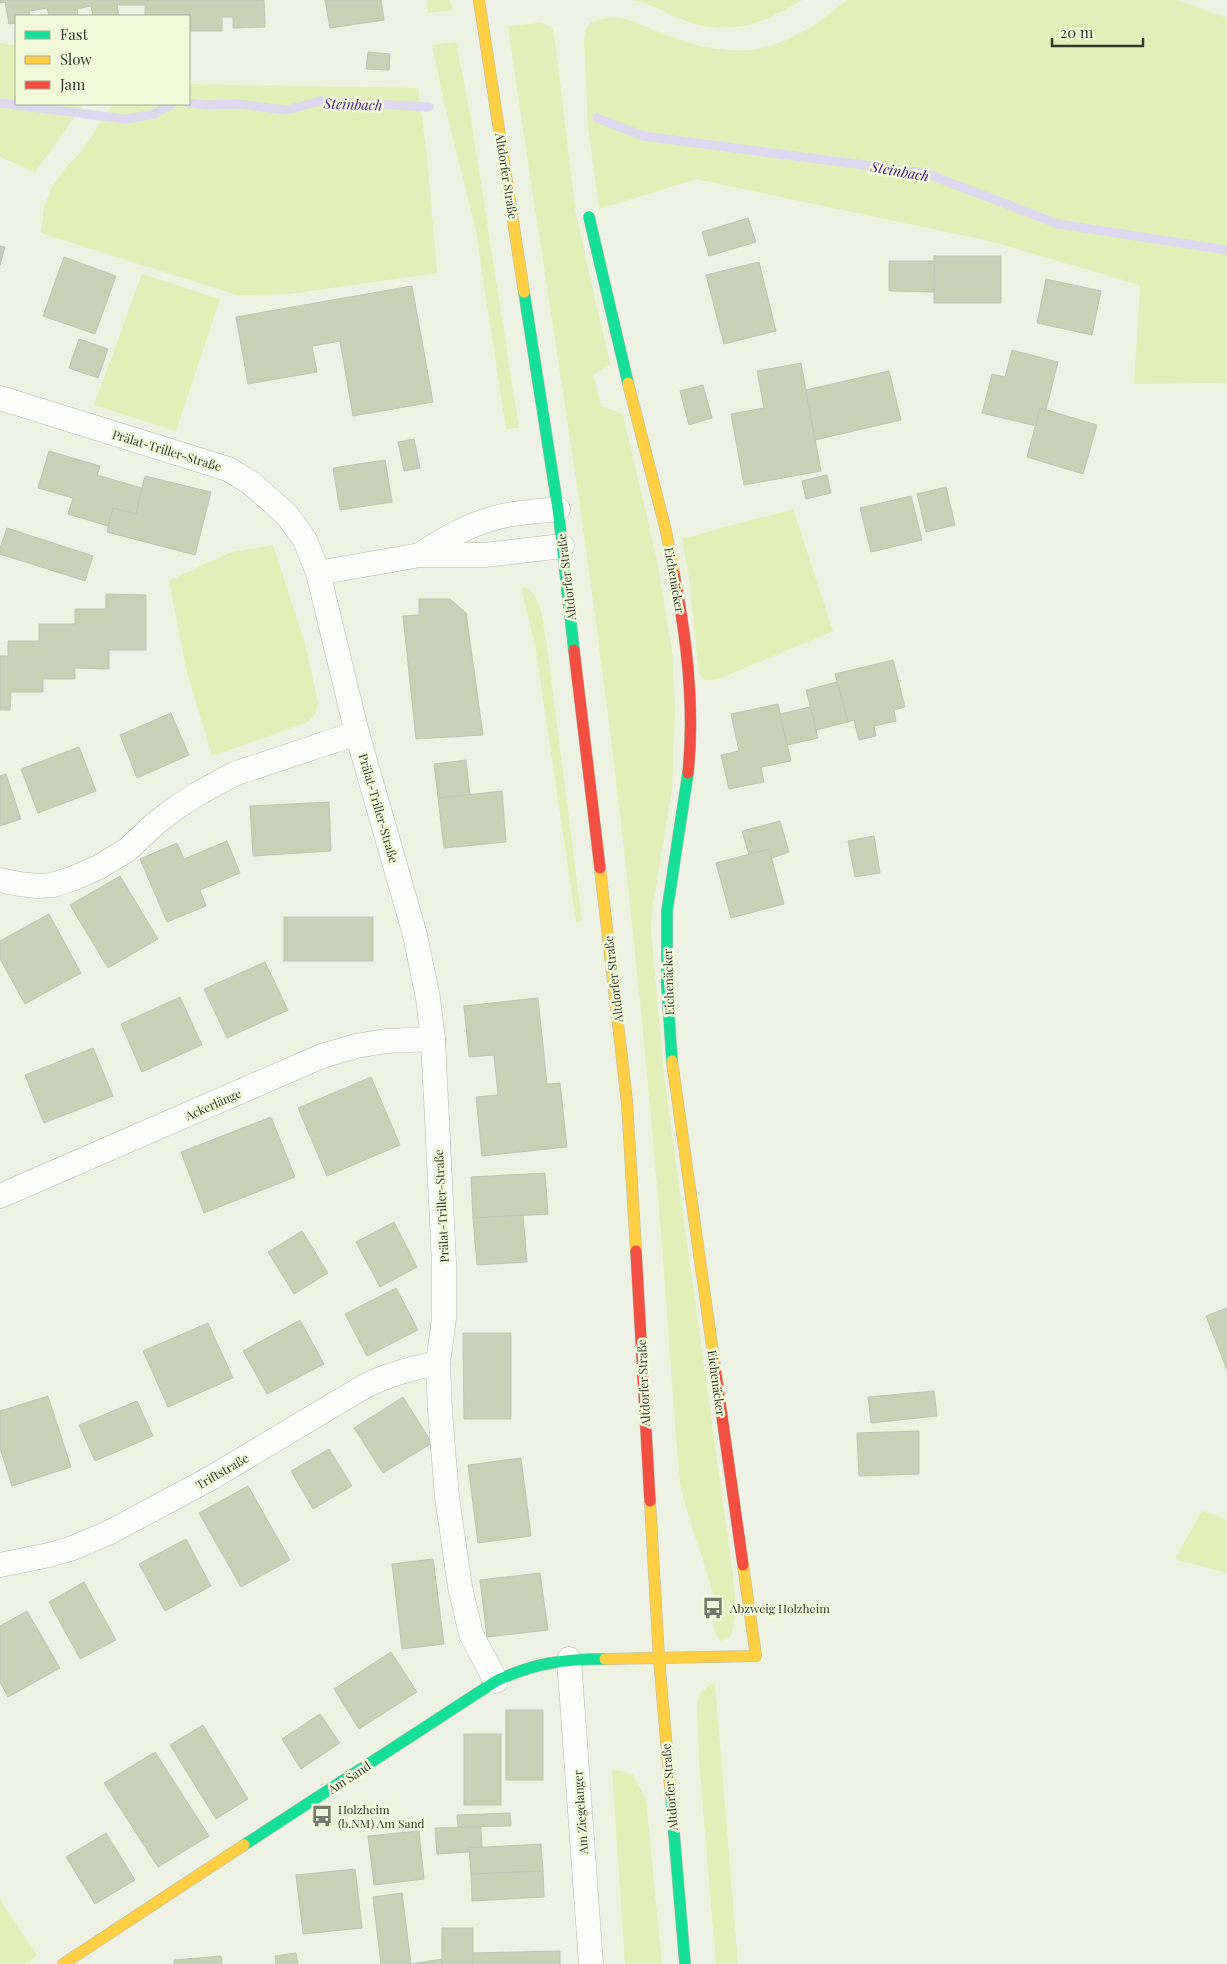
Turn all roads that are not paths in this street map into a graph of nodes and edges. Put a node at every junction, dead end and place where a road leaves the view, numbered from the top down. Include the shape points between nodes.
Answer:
1 (479, 0) edge
2 (589, 217) dead end
3 (0, 398) edge
4 (558, 509) junction
5 (562, 546) junction
6 (420, 555) junction
7 (318, 573) junction
8 (357, 733) junction
9 (0, 880) edge
10 (433, 1039) junction
11 (0, 1196) edge
12 (438, 1363) junction
13 (0, 1565) edge
14 (569, 1659) junction
15 (659, 1659) junction
16 (496, 1681) junction
17 (63, 1964) edge
18 (592, 1964) edge
19 (685, 1964) edge

1 - 4 street, Altdorfer Straße
2 - 15 street, Eichenäcker via 666,531 681,610 691,702 690,753 668,911 669,1015 673,1070 756,1656
3 - 7 street, Prälat-Triller-Straße via 228,469 251,483 287,515 305,540
4 - 5 street, Altdorfer Straße
4 - 6 street via 506,515 487,521 441,541
5 - 6 street via 485,555
5 - 15 street, Altdorfer Straße via 627,1102
6 - 7 street
7 - 8 street, Prälat-Triller-Straße
8 - 9 street via 226,779 177,807 126,850 74,878 38,886
8 - 10 street, Prälat-Triller-Straße via 415,935
10 - 11 street, Ackerlänge via 386,1041 322,1056
10 - 12 street, Prälat-Triller-Straße via 444,1263 444,1318
12 - 13 street, Triftstraße via 406,1369 365,1386 211,1478 110,1532 73,1548
12 - 16 street, Prälat-Triller-Straße via 446,1497 460,1587 471,1634
14 - 15 street, Am Sand
14 - 16 street, Am Sand via 525,1668
14 - 18 street, Am Ziegelanger
15 - 19 street, Altdorfer Straße
16 - 17 street, Am Sand

